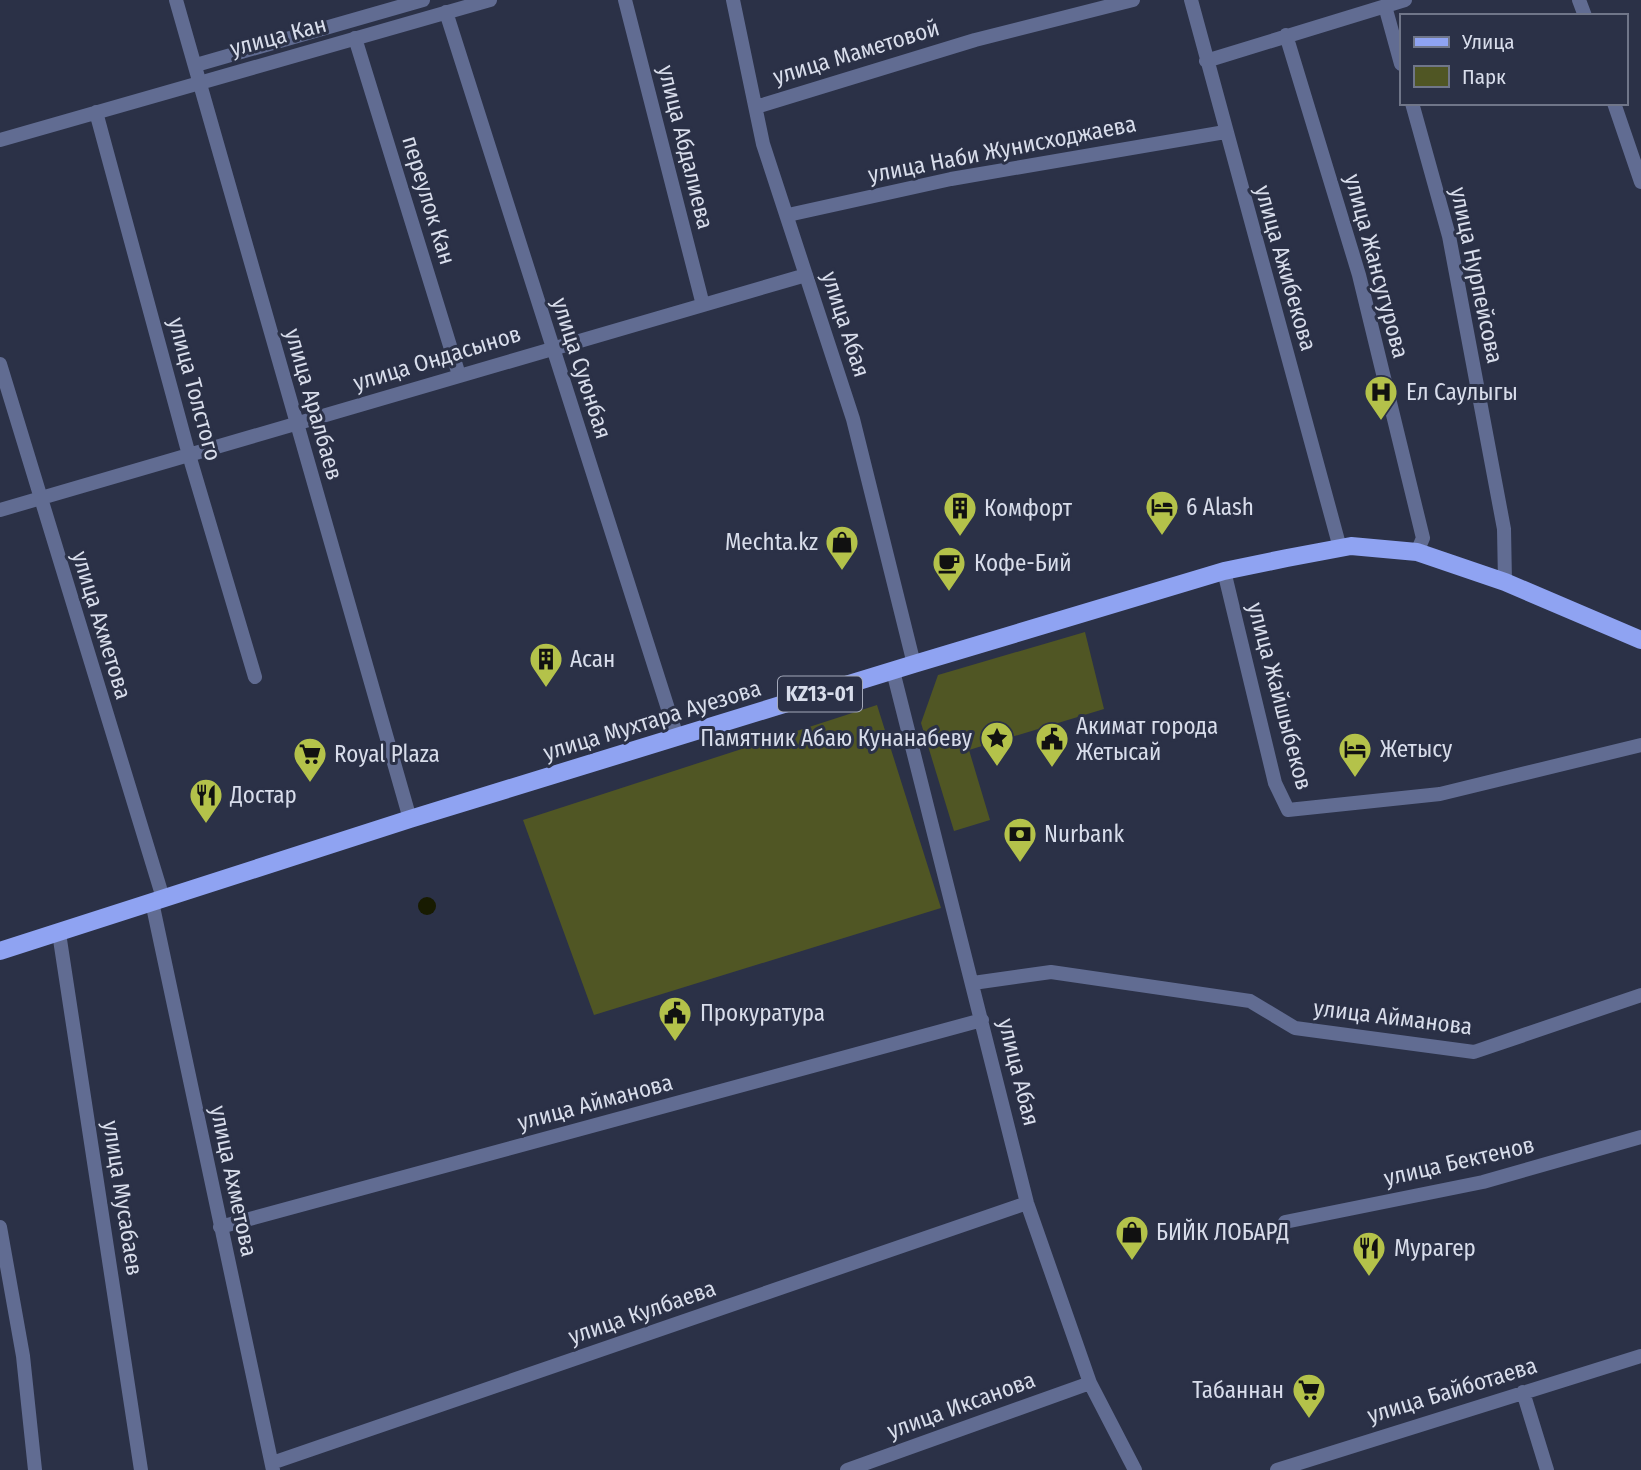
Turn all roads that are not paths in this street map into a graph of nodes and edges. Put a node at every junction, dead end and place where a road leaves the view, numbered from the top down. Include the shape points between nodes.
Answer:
1 (176, 0) edge
2 (424, 0) edge
3 (489, 0) edge
4 (625, 0) edge
5 (733, 0) edge
6 (1133, 0) edge
7 (1191, 0) edge
8 (1405, 0) edge
9 (1385, 6) junction
10 (446, 12) junction
11 (1286, 35) junction
12 (355, 38) junction
13 (1400, 60) edge
14 (1206, 61) junction
15 (197, 65) junction
16 (200, 80) junction
17 (1413, 105) edge
18 (1615, 105) edge
19 (755, 107) junction
20 (96, 112) junction
21 (1225, 132) junction
22 (0, 140) edge
23 (1641, 182) edge
24 (788, 215) junction
25 (806, 275) junction
26 (703, 305) junction
27 (551, 347) junction
28 (0, 364) edge
29 (459, 375) junction
30 (296, 424) junction
31 (189, 455) junction
32 (39, 499) junction
33 (0, 510) edge
34 (1340, 548) junction
35 (1417, 552) junction
36 (1224, 571) junction
37 (1505, 582) junction
38 (1641, 640) edge
39 (914, 664) junction
40 (893, 671) junction
41 (255, 677) dead end
42 (677, 737) junction
43 (1641, 745) edge
44 (410, 819) junction
45 (158, 900) junction
46 (60, 933) junction
47 (0, 951) edge
48 (973, 983) junction
49 (1641, 995) edge
50 (982, 1020) junction
51 (1641, 1137) edge
52 (1027, 1203) junction
53 (1285, 1222) dead end
54 (0, 1227) edge
55 (220, 1227) junction
56 (1641, 1356) edge
57 (1090, 1383) junction
58 (1522, 1392) junction
59 (272, 1466) edge
60 (34, 1470) edge
61 (141, 1470) edge
62 (847, 1470) edge
63 (1135, 1470) edge
64 (1277, 1470) edge
65 (1547, 1470) edge

1 - 15 street, улица Аралбаев
2 - 15 street, улица Кан
3 - 10 street, улица Кан
4 - 26 street, улица Абдалиева
5 - 19 street, улица Абая
6 - 19 street, улица Маметовой via 975,40
7 - 14 street, улица Ажибекова
8 - 9 street
9 - 11 street
9 - 13 street
10 - 12 street, улица Кан
10 - 27 street, улица Суюнбая
11 - 14 street
11 - 35 street, улица Жансугурова via 1359,275 1423,538
12 - 16 street, улица Кан
12 - 29 street, переулок Кан
14 - 21 street, улица Ажибекова
15 - 16 street, улица Аралбаев
16 - 20 street, улица Кан
16 - 30 street, улица Аралбаев
17 - 37 street, улица Нурпейсова via 1449,236 1504,530
18 - 23 street
19 - 24 street, улица Абая
20 - 22 street, улица Кан
20 - 31 street, улица Толстого
21 - 24 street, улица Наби Жунисходжаева via 951,179
21 - 34 street, улица Ажибекова
24 - 25 street, улица Абая
25 - 26 street, улица Ондасынов
25 - 39 street, улица Абая via 853,419
26 - 27 street, улица Ондасынов
27 - 29 street, улица Ондасынов
27 - 42 street, улица Суюнбая
28 - 32 street, улица Ахметова
29 - 30 street, улица Ондасынов
30 - 31 street, улица Ондасынов
30 - 44 street, улица Аралбаев
31 - 32 street, улица Ондасынов
31 - 41 street, улица Толстого
32 - 33 street, улица Ондасынов
32 - 45 street, улица Ахметова
34 - 35 main road, улица Мухтара Ауезова / KZ13-01
34 - 36 main road, улица Мухтара Ауезова / KZ13-01
35 - 37 main road, улица Мухтара Ауезова / KZ13-01
36 - 39 main road, улица Мухтара Ауезова / KZ13-01
36 - 43 street, улица Жайшыбеков via 1275,783 1288,810 1440,794
37 - 38 main road, улица Мухтара Ауезова / KZ13-01
39 - 40 main road, улица Мухтара Ауезова / KZ13-01
40 - 42 main road, улица Мухтара Ауезова / KZ13-01
40 - 48 street, улица Абая
42 - 44 main road, улица Мухтара Ауезова / KZ13-01
44 - 45 main road, улица Мухтара Ауезова / KZ13-01
45 - 46 main road, улица Мухтара Ауезова / KZ13-01
45 - 55 street, улица Ахметова
46 - 47 main road, улица Мухтара Ауезова / KZ13-01
46 - 61 street, улица Мусабаев
48 - 49 street, улица Айманова via 1051,972 1250,1001 1295,1027 1474,1052
48 - 50 street, улица Абая
50 - 52 street, улица Абая
50 - 55 street, улица Айманова
51 - 53 street, улица Бектенов via 1483,1182
52 - 57 street, улица Абая
52 - 59 street, улица Кулбаева
54 - 60 street via 23,1356
55 - 59 street, улица Ахметова
56 - 58 street, улица Байботаева
57 - 62 street, улица Иксанова
57 - 63 street, улица Абая
58 - 64 street, улица Байботаева
58 - 65 street

